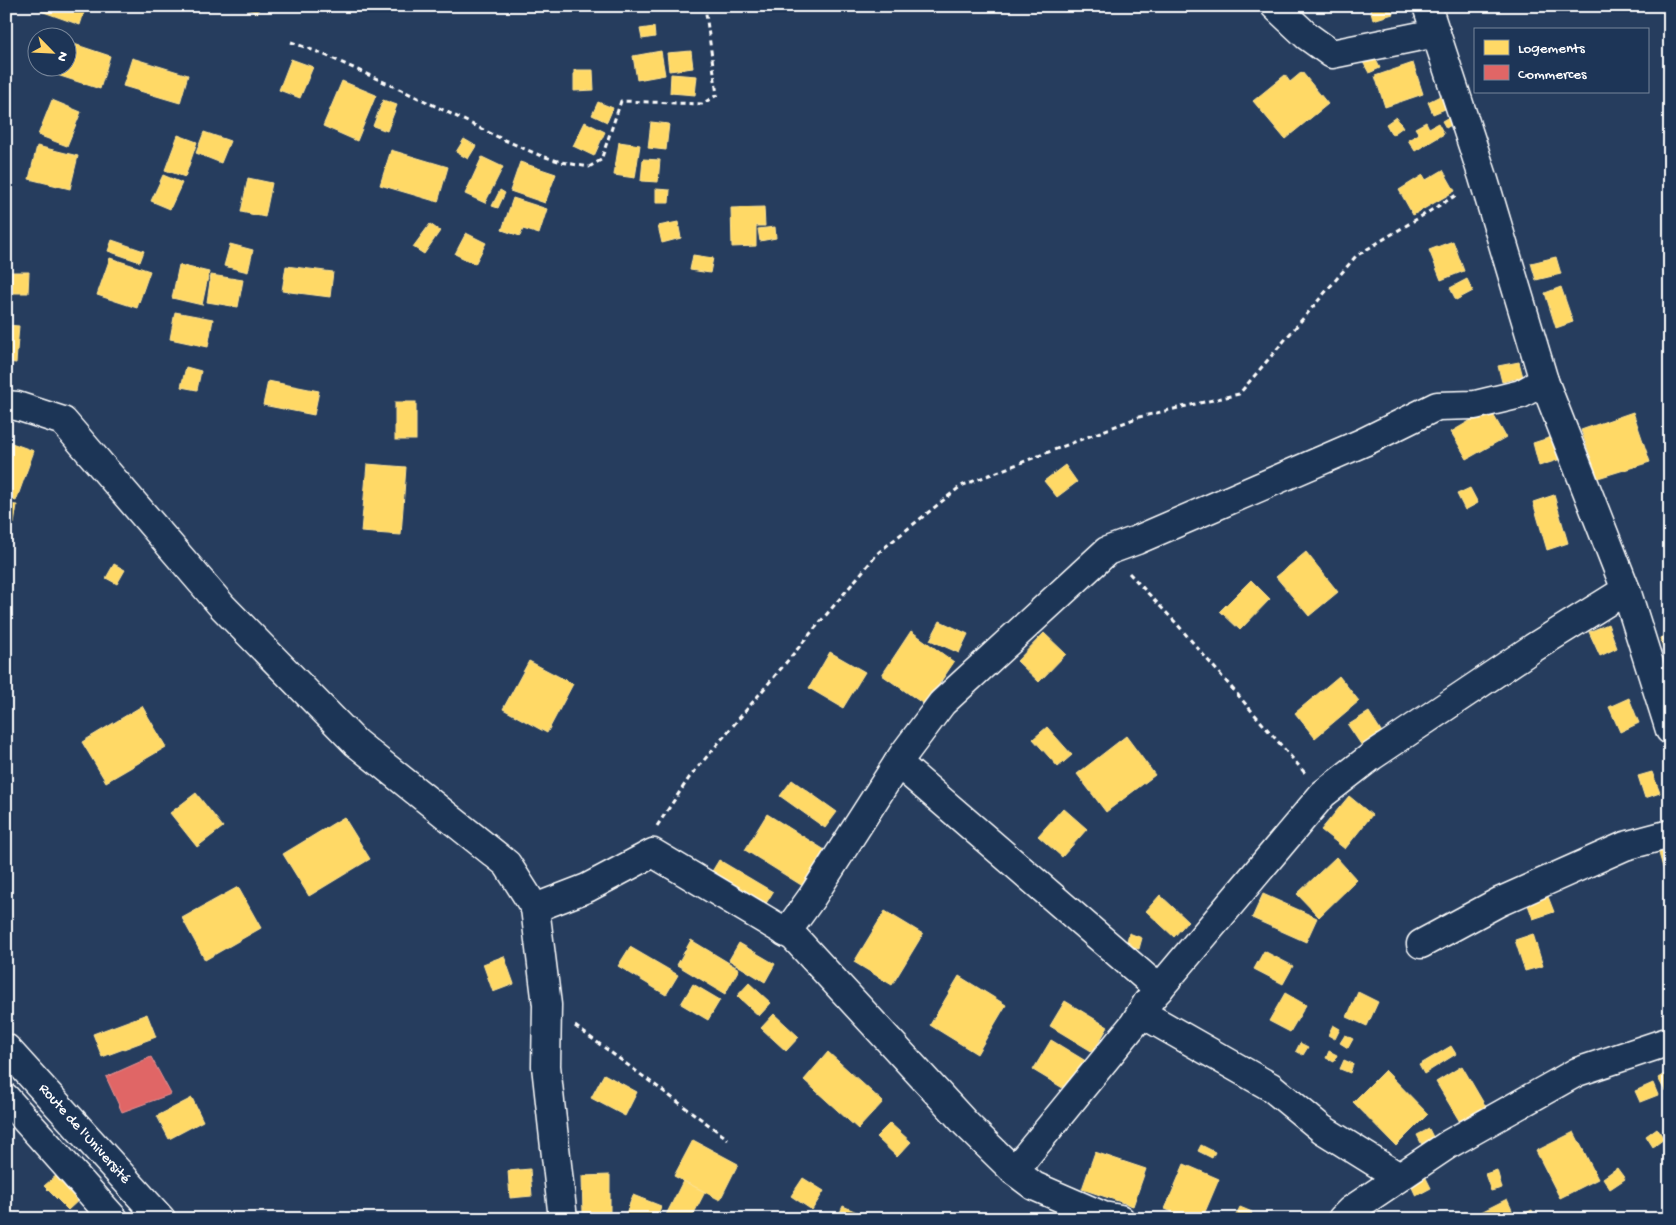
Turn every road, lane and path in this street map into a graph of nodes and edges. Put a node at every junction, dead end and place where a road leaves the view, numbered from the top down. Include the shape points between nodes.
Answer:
1 (705, 6) edge
2 (1275, 6) edge
3 (1427, 6) edge
4 (1436, 33) junction
5 (291, 42) dead end
6 (1483, 177) junction
7 (1544, 381) junction
8 (6, 406) edge
9 (1107, 551) junction
10 (1626, 590) junction
11 (1670, 730) edge
12 (898, 763) junction
13 (1323, 794) junction
14 (656, 826) dead end
15 (1670, 834) edge
16 (535, 908) junction
17 (786, 932) junction
18 (1421, 944) dead end
19 (1159, 989) junction
20 (547, 1005) junction
21 (1141, 1013) junction
22 (1670, 1041) edge
23 (6, 1048) edge
24 (6, 1098) edge
25 (728, 1140) dead end
26 (1014, 1171) junction
27 (1399, 1178) junction
28 (114, 1219) edge
29 (161, 1219) edge
30 (563, 1219) edge
31 (1120, 1219) edge
32 (1342, 1219) edge

1 - 5 path via 717,95 702,104 621,101 601,160 589,167 539,155
2 - 4 street via 1332,54
3 - 4 street
4 - 6 street
6 - 7 street
6 - 14 path via 1356,256 1239,394 1139,418 961,486 879,552 689,778
7 - 9 street via 1521,394 1475,405 1437,406 1364,442
7 - 10 street
8 - 16 street via 17,406 63,421 229,613 356,743 507,864
9 - 12 street via 942,703
9 - 13 path via 1176,623
10 - 11 street
10 - 13 street via 1388,745
12 - 17 street
12 - 19 street
13 - 19 street
15 - 18 street via 1625,846 1499,902
16 - 17 street via 587,888 653,853
16 - 20 street
17 - 26 street
19 - 21 street
20 - 25 path
20 - 30 street via 546,1066
21 - 26 street
21 - 27 street via 1272,1087 1322,1129
22 - 27 street via 1577,1072 1449,1144
23 - 29 street, Route de l'Université
24 - 28 street
26 - 31 street via 1034,1186 1104,1216
27 - 32 street

